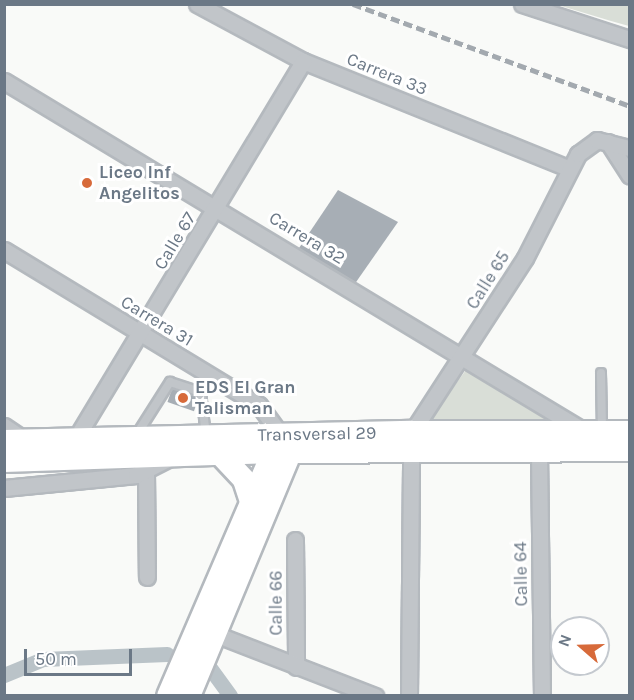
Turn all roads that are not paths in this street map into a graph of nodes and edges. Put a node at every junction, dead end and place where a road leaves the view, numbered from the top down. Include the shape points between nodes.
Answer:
1 (197, 4) edge
2 (522, 4) edge
3 (630, 39) edge
4 (303, 61) junction
5 (4, 81) edge
6 (608, 142) junction
7 (630, 148) edge
8 (568, 168) junction
9 (630, 176) edge
10 (218, 207) junction
11 (4, 250) edge
12 (142, 335) junction
13 (464, 356) junction
14 (601, 374) dead end
15 (4, 426) edge
16 (630, 432) edge
17 (76, 438) junction
18 (134, 439) junction
19 (597, 439) junction
20 (15, 440) edge
21 (411, 442) junction
22 (286, 443) junction
23 (211, 449) junction
24 (630, 450) edge
25 (539, 452) junction
26 (172, 456) junction
27 (4, 461) edge
28 (146, 472) junction
29 (4, 488) edge
30 (251, 501) junction
31 (296, 540) dead end
32 (147, 577) dead end
33 (216, 634) junction
34 (296, 667) junction
35 (168, 696) edge
36 (189, 696) edge
37 (375, 696) edge
38 (409, 696) edge
39 (542, 696) edge

1 - 4 street, Carrera 33
2 - 3 street
4 - 8 street, Carrera 33
4 - 10 street, Calle 67
5 - 10 street, Carrera 32
6 - 7 street
6 - 8 street, Calle 65 via 588,144
6 - 9 street
8 - 13 street, Calle 65 via 525,258
10 - 12 street, Calle 67
10 - 13 street, Carrera 32
11 - 12 street, Carrera 31
12 - 17 street, Calle 67
12 - 22 street, Carrera 31 via 259,405
13 - 19 street, Carrera 32
13 - 21 street, Calle 65
14 - 19 lane
15 - 20 street
16 - 19 main road, Transversal 29
17 - 18 main road, Transversal 29
17 - 20 main road, Transversal 29
18 - 23 main road, Transversal 29
18 - 23 lane via 170,382 201,393
19 - 21 main road, Transversal 29
19 - 24 main road, Transversal 29
19 - 25 main road, Transversal 29
21 - 22 main road, Transversal 29
21 - 25 main road, Transversal 29
21 - 38 street
22 - 23 main road, Transversal 29
22 - 30 main road
22 - 33 main road
23 - 26 main road, Transversal 29
23 - 30 main road via 244,480
25 - 39 street, Calle 64
26 - 27 main road, Transversal 29
26 - 28 street
28 - 29 street
28 - 32 street
30 - 35 main road
31 - 34 street, Calle 66
33 - 34 street
33 - 36 main road
34 - 37 street

